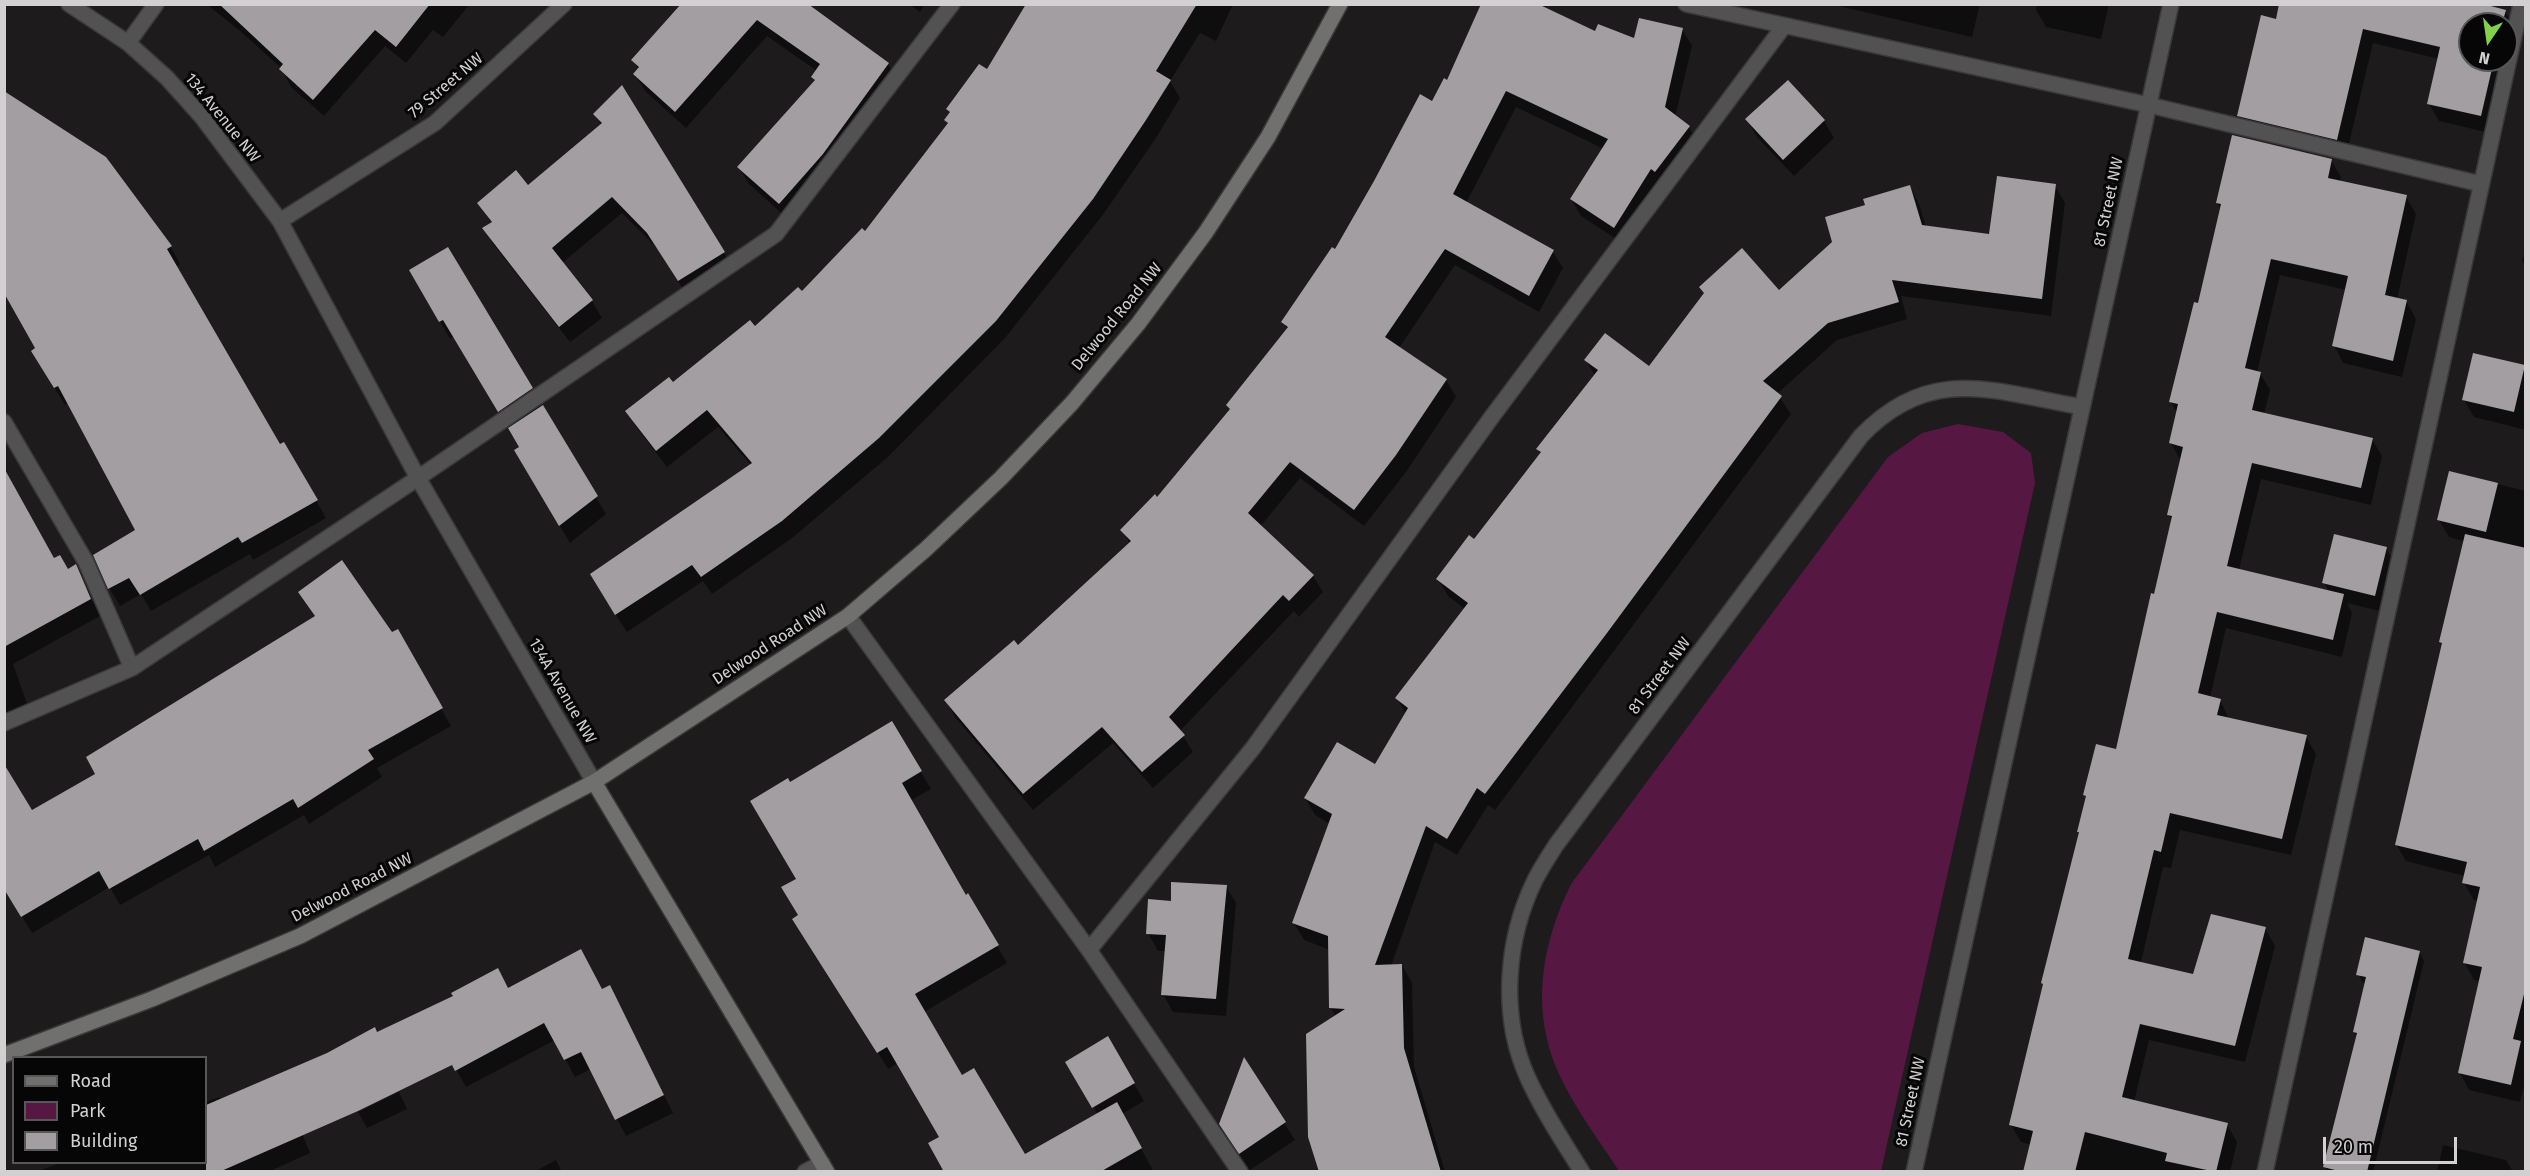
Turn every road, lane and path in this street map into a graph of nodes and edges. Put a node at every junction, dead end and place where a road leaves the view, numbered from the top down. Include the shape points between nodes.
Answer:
1 (69, 4) edge
2 (156, 4) edge
3 (564, 4) edge
4 (952, 4) edge
5 (1340, 4) edge
6 (1686, 4) edge
7 (2171, 4) edge
8 (2521, 4) edge
9 (1784, 26) junction
10 (128, 43) junction
11 (2149, 105) junction
12 (2481, 183) junction
13 (280, 220) junction
14 (2082, 407) junction
15 (4, 422) edge
16 (418, 478) junction
17 (848, 616) junction
18 (132, 668) junction
19 (4, 723) edge
20 (594, 782) junction
21 (1089, 950) junction
22 (5, 1053) edge
23 (824, 1167) edge
24 (805, 1172) edge
25 (1240, 1172) edge
26 (1582, 1172) edge
27 (1914, 1172) edge
28 (2265, 1172) edge

1 - 10 street, 134 Avenue NW
2 - 10 street
3 - 13 street, 79 Street NW via 435,123
4 - 16 street via 776,234
5 - 17 street, Delwood Road NW via 1268,137 1206,232 1138,324 1001,478
6 - 9 street
7 - 11 street, 81 Street NW
8 - 12 street
9 - 11 street
9 - 21 street via 1491,418 1253,748
10 - 13 street, 134 Avenue NW via 202,117
11 - 12 street
11 - 14 street, 81 Street NW
12 - 28 street
13 - 16 street, 134A Avenue NW
14 - 26 street, 81 Street NW via 1966,387 1919,394 1878,418 1557,845 1535,879 1520,917 1511,956 1510,996 1515,1036 1526,1075
14 - 27 street, 81 Street NW
15 - 18 street via 86,562
16 - 18 street
16 - 20 street, 134A Avenue NW
17 - 20 street, Delwood Road NW
17 - 21 street
18 - 19 street
20 - 22 street, Delwood Road NW via 300,936 152,999
20 - 23 street, 134A Avenue NW
21 - 25 street
23 - 24 street

